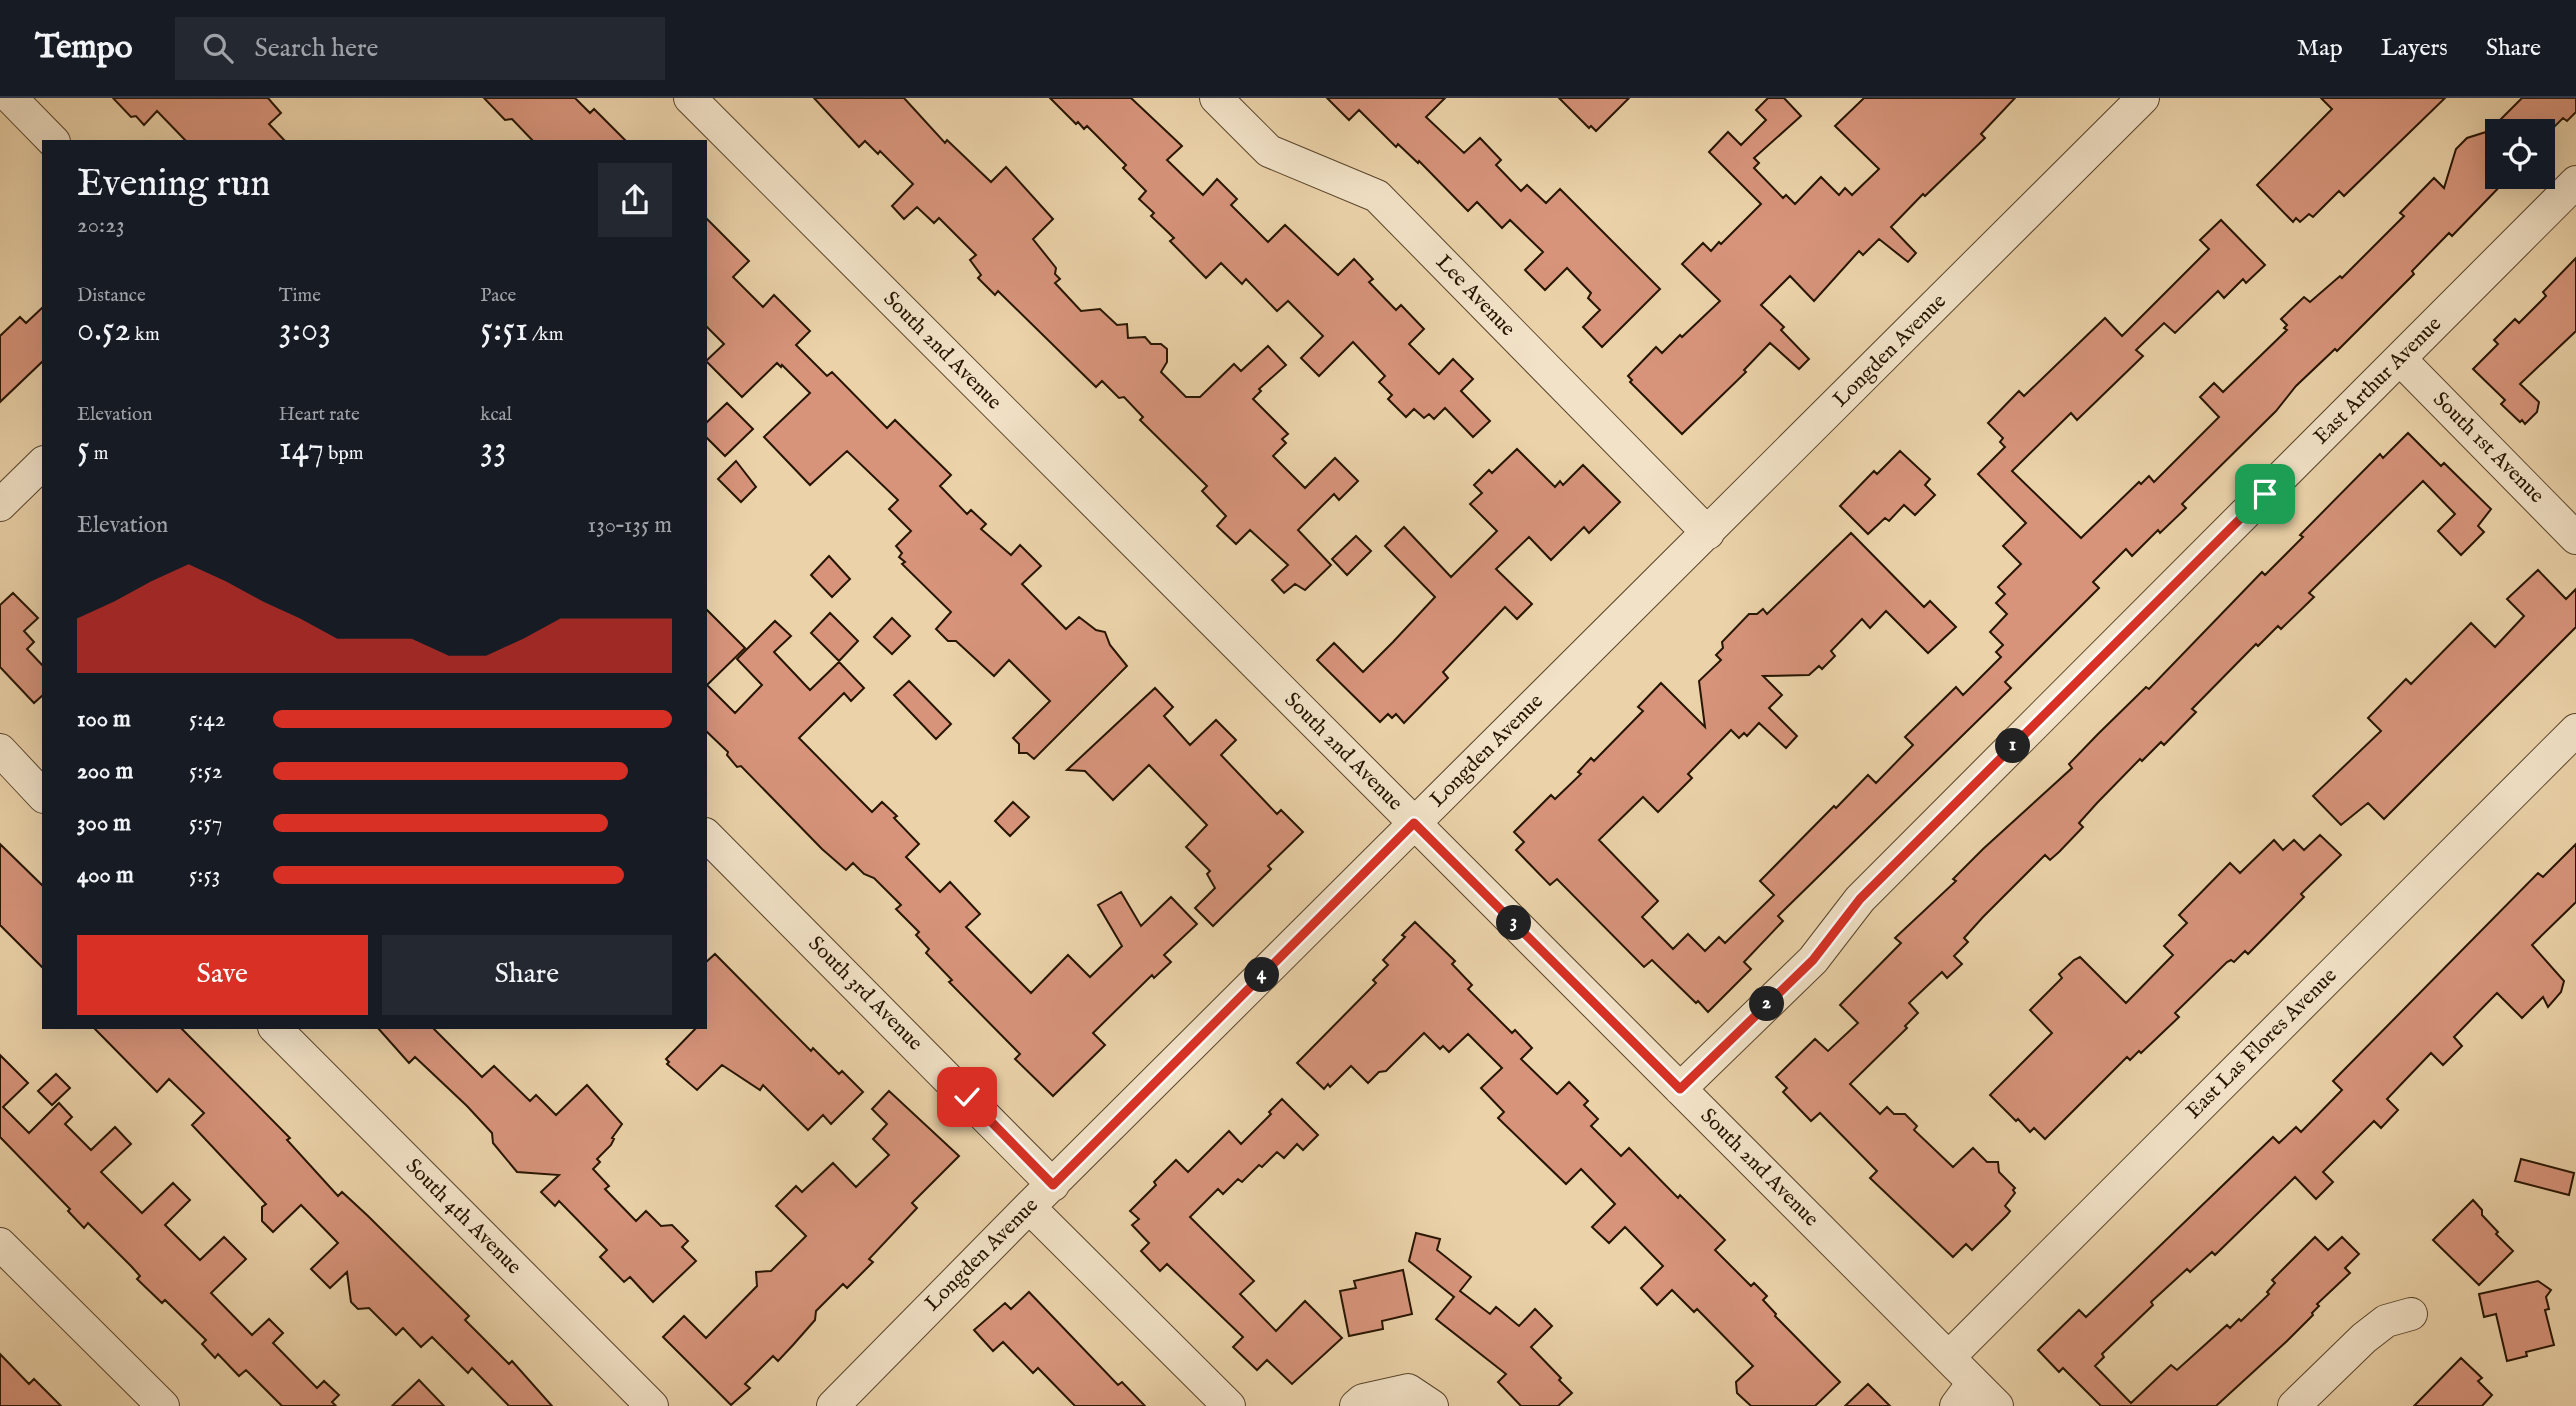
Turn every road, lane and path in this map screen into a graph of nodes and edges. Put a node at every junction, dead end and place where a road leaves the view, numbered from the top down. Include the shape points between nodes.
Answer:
1 (10, 98) edge
2 (690, 98) edge
3 (1216, 98) edge
4 (2143, 98) edge
5 (52, 140) edge
6 (2576, 182) edge
7 (2400, 359) junction
8 (42, 464) edge
9 (0, 505) edge
10 (1708, 533) junction
11 (2576, 538) edge
12 (2576, 730) edge
13 (3, 760) edge
14 (42, 795) edge
15 (1414, 823) junction
16 (707, 836) edge
17 (276, 1029) edge
18 (1680, 1089) junction
19 (1053, 1185) junction
20 (1029, 1207) junction
21 (0, 1244) edge
22 (2411, 1314) dead end
23 (1949, 1357) junction
24 (1965, 1394) edge
25 (1420, 1398) edge
26 (163, 1406) edge
27 (652, 1406) edge
28 (833, 1406) edge
29 (1229, 1406) edge
30 (1356, 1406) edge
31 (1997, 1406) edge
32 (2294, 1406) edge

1 - 5 street
2 - 15 street, South 2nd Avenue
3 - 10 street, Lee Avenue via 1269,151 1377,196
4 - 10 street, Longden Avenue
6 - 7 street, East Arthur Avenue
7 - 11 street, South 1st Avenue
7 - 18 street, East Arthur Avenue via 1860,899 1813,960
8 - 9 street
10 - 15 street, Longden Avenue
12 - 23 street, East Las Flores Avenue
13 - 14 street
15 - 18 street, South 2nd Avenue
15 - 19 street, Longden Avenue
16 - 19 street, South 3rd Avenue
17 - 27 street, South 4th Avenue
18 - 23 street, South 2nd Avenue
19 - 20 street, Longden Avenue
20 - 28 street, Longden Avenue
20 - 29 street
21 - 26 street
22 - 32 street via 2386,1321 2364,1338
23 - 24 street, South 2nd Avenue
24 - 31 street, South 2nd Avenue
25 - 30 street via 1363,1399

